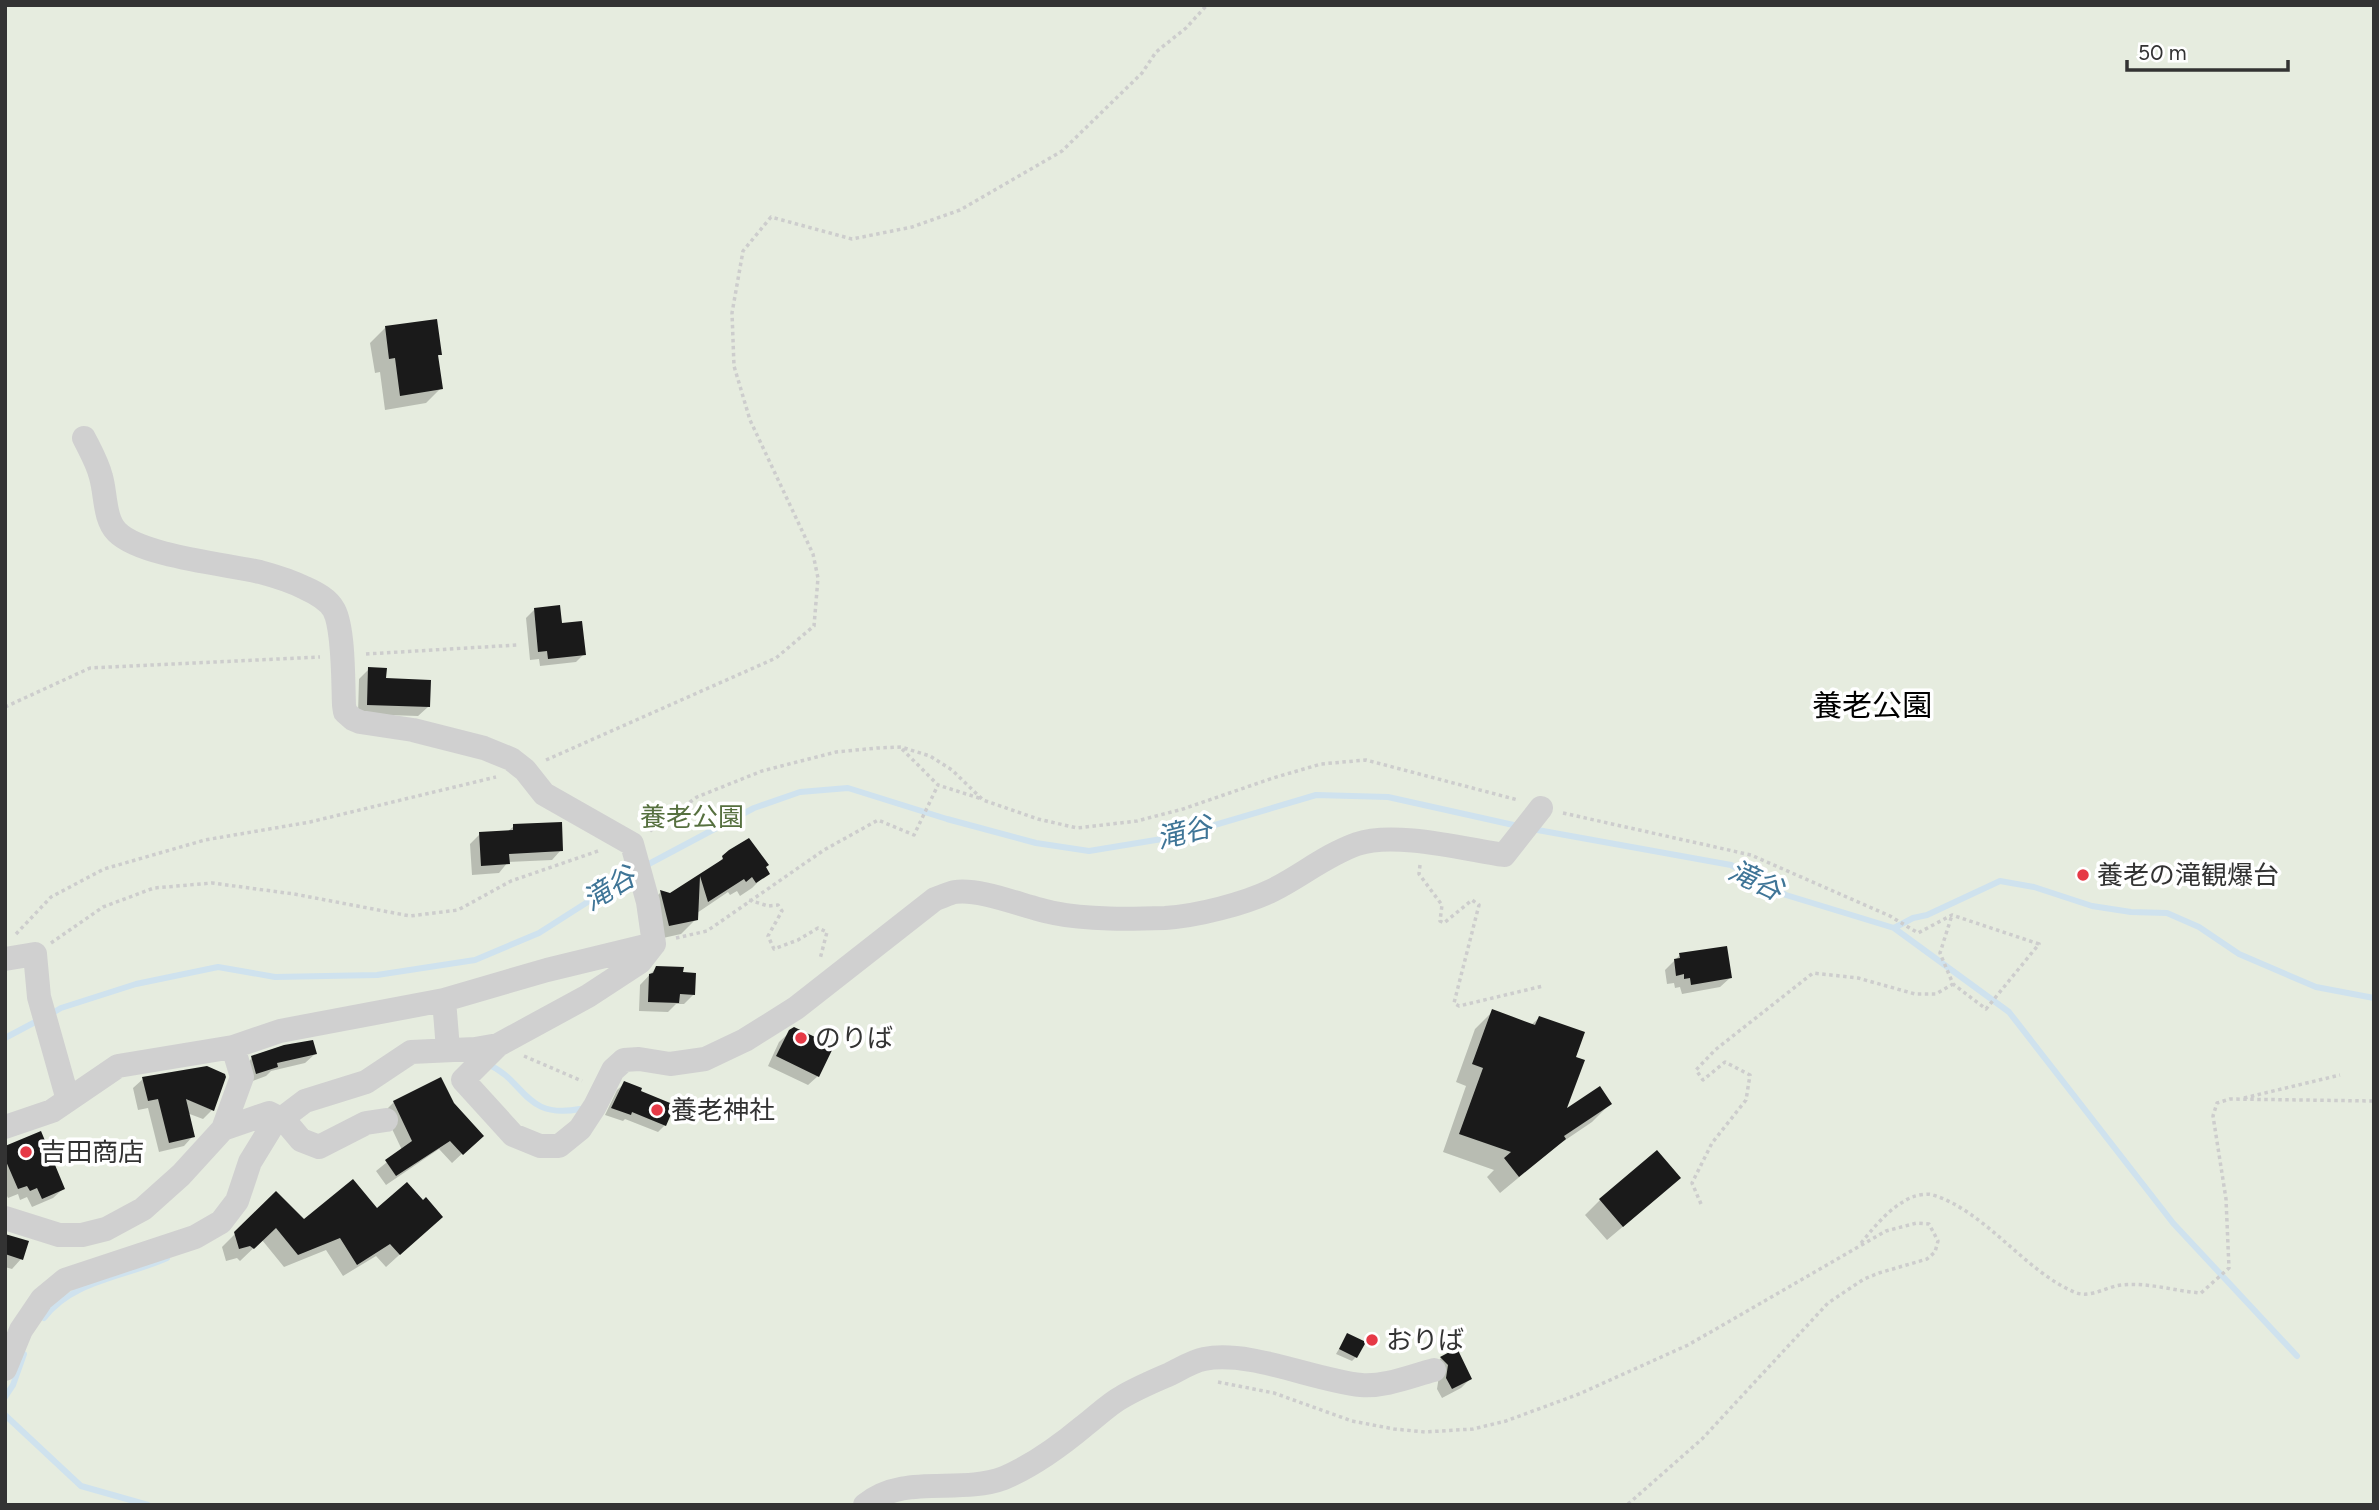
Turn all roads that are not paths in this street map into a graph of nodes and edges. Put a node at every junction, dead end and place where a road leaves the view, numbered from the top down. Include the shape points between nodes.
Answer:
1 (84, 438) dead end
2 (1541, 808) road end
3 (653, 944) junction
4 (8, 952) edge
5 (444, 1000) junction
6 (498, 1045) junction
7 (233, 1047) junction
8 (448, 1049) junction
9 (239, 1084) junction
10 (68, 1100) junction
11 (386, 1120) dead end
12 (282, 1121) junction
13 (5, 1127) edge
14 (223, 1129) junction
15 (5, 1218) edge
16 (5, 1369) edge
17 (1434, 1370) dead end
18 (865, 1505) edge

1 - 3 street via 102,477 114,530 121,536 159,552 291,582 316,593 334,609 345,712 353,719 484,748 518,763 544,794 632,844 648,902
2 - 6 street via 1504,855 1424,843 1381,840 1357,844 1271,891 1168,918 1056,914 976,893 956,892 935,899 796,1008 745,1040 705,1059 670,1064 624,1060 613,1070 580,1129 559,1146 540,1146 513,1135 463,1080
3 - 5 street
3 - 6 street via 640,962 588,996
4 - 10 street via 35,954 38,996
5 - 7 street via 280,1031
5 - 8 street
6 - 8 street
7 - 9 street via 242,1077
7 - 10 street via 118,1066
8 - 12 street via 411,1052 366,1082 305,1101
9 - 12 street
9 - 14 street
10 - 13 street via 52,1111
11 - 12 street via 366,1123 319,1147 301,1140
12 - 14 street
12 - 16 street via 272,1126 250,1162 237,1201 221,1222 195,1237 65,1280 42,1298 21,1330
14 - 15 street via 143,1209 106,1229 59,1235
17 - 18 street via 1364,1385 1253,1361 1203,1359 1120,1397 1073,1436 1003,1478 976,1485 885,1491

